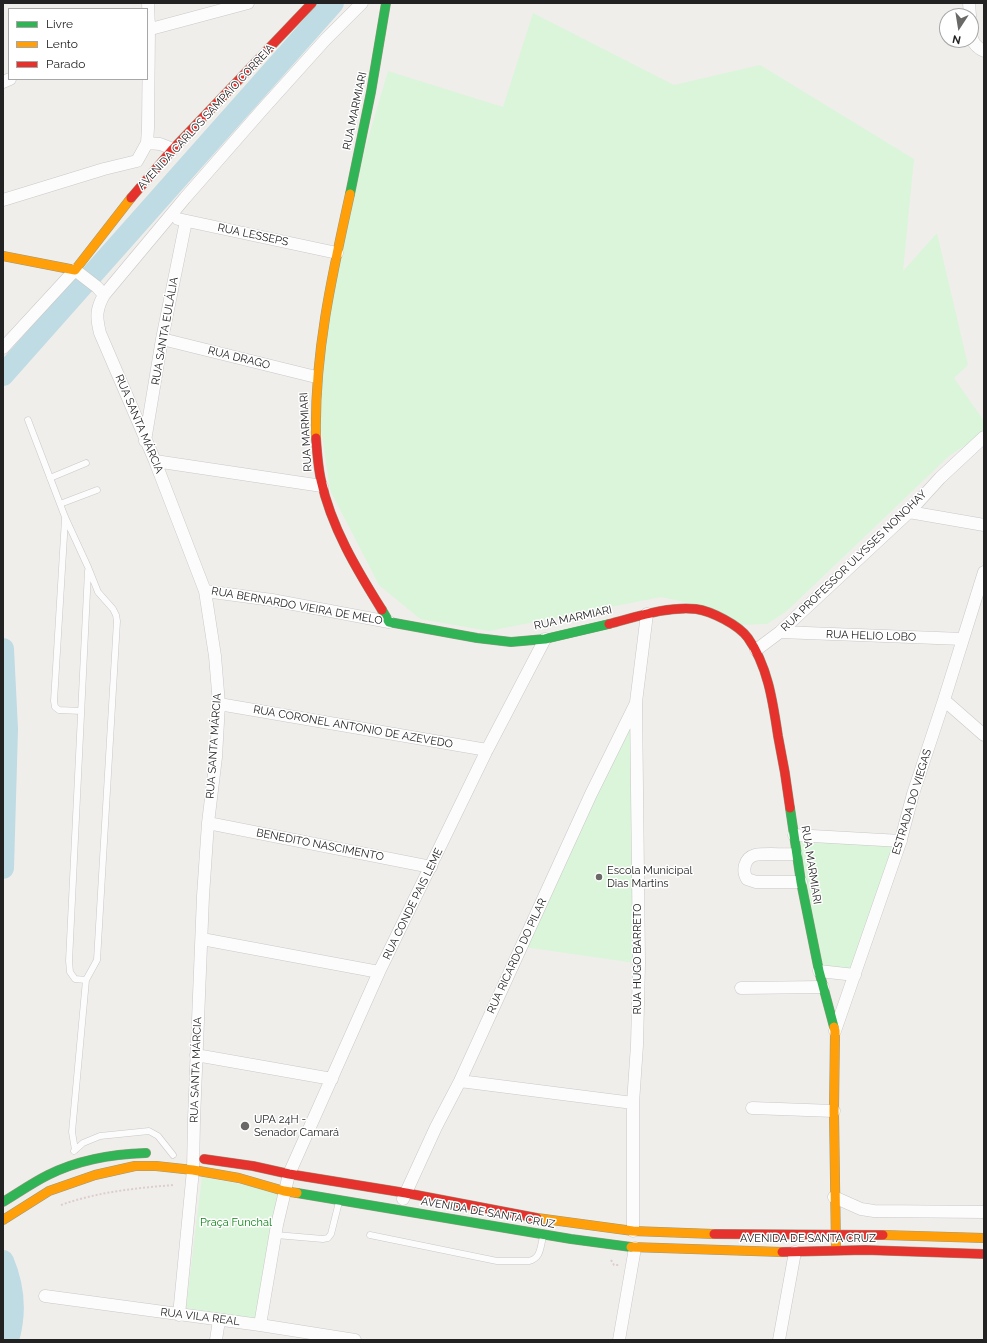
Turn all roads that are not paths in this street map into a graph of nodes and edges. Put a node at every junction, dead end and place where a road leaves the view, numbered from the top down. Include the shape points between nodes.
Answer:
1 (148, 3) edge
2 (248, 3) edge
3 (312, 3) edge
4 (362, 3) edge
5 (386, 3) edge
6 (148, 29) edge
7 (147, 144) junction
8 (173, 149) junction
9 (137, 161) junction
10 (144, 182) junction
11 (3, 200) edge
12 (169, 217) junction
13 (186, 221) junction
14 (337, 253) junction
15 (3, 256) edge
16 (77, 272) junction
17 (101, 291) junction
18 (162, 339) junction
19 (3, 348) edge
20 (316, 377) junction
21 (28, 420) dead end
22 (984, 437) edge
23 (145, 441) junction
24 (155, 461) junction
25 (86, 463) dead end
26 (50, 478) junction
27 (322, 486) junction
28 (97, 490) dead end
29 (60, 504) junction
30 (909, 512) junction
31 (65, 517) junction
32 (984, 525) edge
33 (88, 567) junction
34 (984, 572) edge
35 (205, 590) junction
36 (647, 614) junction
37 (389, 622) junction
38 (780, 632) junction
39 (545, 639) junction
40 (963, 639) junction
41 (756, 650) junction
42 (944, 700) junction
43 (636, 702) junction
44 (219, 704) junction
45 (81, 711) junction
46 (984, 735) edge
47 (487, 750) junction
48 (208, 823) junction
49 (794, 836) junction
50 (901, 841) junction
51 (796, 854) junction
52 (431, 867) junction
53 (801, 882) junction
54 (202, 939) junction
55 (819, 971) junction
56 (380, 972) junction
57 (855, 975) junction
58 (86, 980) junction
59 (823, 986) junction
60 (741, 988) dead end
61 (835, 1031) junction
62 (196, 1055) junction
63 (332, 1079) junction
64 (460, 1081) junction
65 (633, 1103) junction
66 (752, 1108) dead end
67 (834, 1111) junction
68 (183, 1156) junction
69 (71, 1158) junction
70 (193, 1170) junction
71 (289, 1174) junction
72 (284, 1191) junction
73 (406, 1193) junction
74 (834, 1197) junction
75 (340, 1200) junction
76 (3, 1202) edge
77 (398, 1210) junction
78 (984, 1212) edge
79 (4, 1219) edge
80 (633, 1231) junction
81 (544, 1234) junction
82 (276, 1235) junction
83 (370, 1235) dead end
84 (836, 1235) junction
85 (984, 1238) edge
86 (635, 1248) junction
87 (836, 1251) junction
88 (795, 1252) junction
89 (984, 1254) edge
90 (45, 1296) dead end
91 (179, 1315) junction
92 (219, 1320) junction
93 (260, 1325) junction
94 (216, 1340) edge
95 (355, 1340) edge
96 (619, 1340) edge
97 (779, 1340) edge

1 - 6 street
2 - 6 street
3 - 8 street, AVENIDA CARLOS SAMPAIO CORREIA
4 - 12 street via 272,98
5 - 14 street, RUA MARMIARI via 373,91
6 - 7 street
7 - 8 street via 160,144
7 - 9 street
8 - 10 street, AVENIDA CARLOS SAMPAIO CORREIA
9 - 10 street via 138,172
9 - 11 street
10 - 16 street, AVENIDA CARLOS SAMPAIO CORREIA
12 - 13 street, RUA LESSEPS
12 - 17 street
13 - 14 street, RUA LESSEPS
13 - 18 street, RUA SANTA EULÁLIA
14 - 20 street, RUA MARMIARI via 320,337
15 - 16 street
16 - 17 street
16 - 19 street
17 - 23 street, RUA SANTA MÁRCIA via 97,314 100,333
18 - 20 street, RUA DRAGO
18 - 23 street, RUA SANTA EULÁLIA
20 - 27 street, RUA MARMIARI via 314,413
21 - 26 lane
22 - 30 street, RUA PROFESSOR ULYSSES NONOHAY via 940,478
23 - 24 street, RUA SANTA MÁRCIA
24 - 27 street
24 - 35 street, RUA SANTA MÁRCIA
25 - 26 lane
26 - 29 lane
27 - 37 street, RUA MARMIARI via 330,511 351,556
28 - 29 lane
29 - 31 lane
30 - 32 street
30 - 38 street, RUA PROFESSOR ULYSSES NONOHAY
31 - 33 lane
31 - 45 lane via 54,701 55,707 59,710
33 - 45 lane
33 - 58 lane via 98,592 113,609 117,621 97,960
34 - 40 street, ESTRADA DO VIEGAS
35 - 37 street, RUA BERNARDO VIEIRA DE MELO
35 - 44 street, RUA SANTA MÁRCIA via 216,656
36 - 39 street, RUA MARMIARI
36 - 41 street, RUA MARMIARI via 673,609 709,612 736,627 747,636
36 - 43 street, RUA HUGO BARRETO
37 - 39 street, RUA MARMIARI via 492,640 511,642
38 - 40 street, RUA HELIO LOBO
38 - 41 street, RUA PROFESSOR ULYSSES NONOHAY
39 - 47 street, RUA CONDE PAIS LEME
40 - 42 street, ESTRADA DO VIEGAS
41 - 49 street, RUA MARMIARI via 767,678 774,710
42 - 46 street
42 - 50 street, ESTRADA DO VIEGAS via 913,794
43 - 64 street, RUA RICARDO DO PILAR
43 - 65 street, RUA HUGO BARRETO via 639,963
44 - 47 street, RUA CORONEL ANTONIO DE AZEVEDO
44 - 48 street, RUA SANTA MÁRCIA
45 - 58 lane via 69,961 70,972 75,979
47 - 52 street, RUA CONDE PAIS LEME
48 - 52 street, BENEDITO NASCIMENTO
48 - 54 street, RUA SANTA MÁRCIA
49 - 50 street
49 - 51 street, RUA MARMIARI
50 - 57 street, ESTRADA DO VIEGAS
51 - 53 street, RUA MARMIARI
51 - 53 street via 755,855 747,861 744,875 746,879 756,882
52 - 56 street, RUA CONDE PAIS LEME
53 - 55 street, RUA MARMIARI
54 - 56 street
54 - 62 street, RUA SANTA MÁRCIA
55 - 57 street
55 - 59 street, RUA MARMIARI
56 - 63 street, RUA CONDE PAIS LEME
57 - 61 street, ESTRADA DO VIEGAS
58 - 69 lane
59 - 60 street
59 - 61 street, RUA MARMIARI
61 - 67 street, RUA MARMIARI
62 - 63 street
62 - 68 street, RUA SANTA MÁRCIA
63 - 71 street, RUA CONDE PAIS LEME
64 - 65 street
64 - 73 street, RUA RICARDO DO PILAR
65 - 80 street, RUA HUGO BARRETO
66 - 67 street
67 - 74 street, RUA MARMIARI
68 - 69 street, AVENIDA DE SANTA CRUZ via 132,1153 93,1160
68 - 69 lane via 149,1131 100,1136 83,1143
68 - 70 street
68 - 71 street, AVENIDA DE SANTA CRUZ
69 - 76 street, AVENIDA DE SANTA CRUZ
70 - 72 street, AVENIDA DE SANTA CRUZ via 239,1178
70 - 79 street, AVENIDA DE SANTA CRUZ via 135,1166 96,1175 49,1191
70 - 91 street
71 - 72 street
71 - 73 street, AVENIDA DE SANTA CRUZ
72 - 75 street, AVENIDA DE SANTA CRUZ
72 - 82 street
73 - 77 street, RUA RICARDO DO PILAR
73 - 80 street, AVENIDA DE SANTA CRUZ via 550,1221
74 - 78 street via 861,1209
74 - 84 street, RUA MARMIARI
75 - 77 street, AVENIDA DE SANTA CRUZ
75 - 82 lane via 328,1238
77 - 81 street, AVENIDA DE SANTA CRUZ
80 - 84 street, AVENIDA DE SANTA CRUZ
81 - 83 lane via 538,1257 529,1262 497,1261
81 - 86 street, AVENIDA DE SANTA CRUZ
82 - 93 street
84 - 85 street, AVENIDA DE SANTA CRUZ
84 - 87 street, RUA MARMIARI
86 - 88 street, AVENIDA DE SANTA CRUZ
86 - 96 street
87 - 88 street, AVENIDA DE SANTA CRUZ
87 - 89 street, AVENIDA DE SANTA CRUZ
88 - 97 street
90 - 91 street, RUA VILA REAL
91 - 92 street, RUA VILA REAL
92 - 93 street, RUA VILA REAL
92 - 94 street
93 - 95 street, RUA VILA REAL

